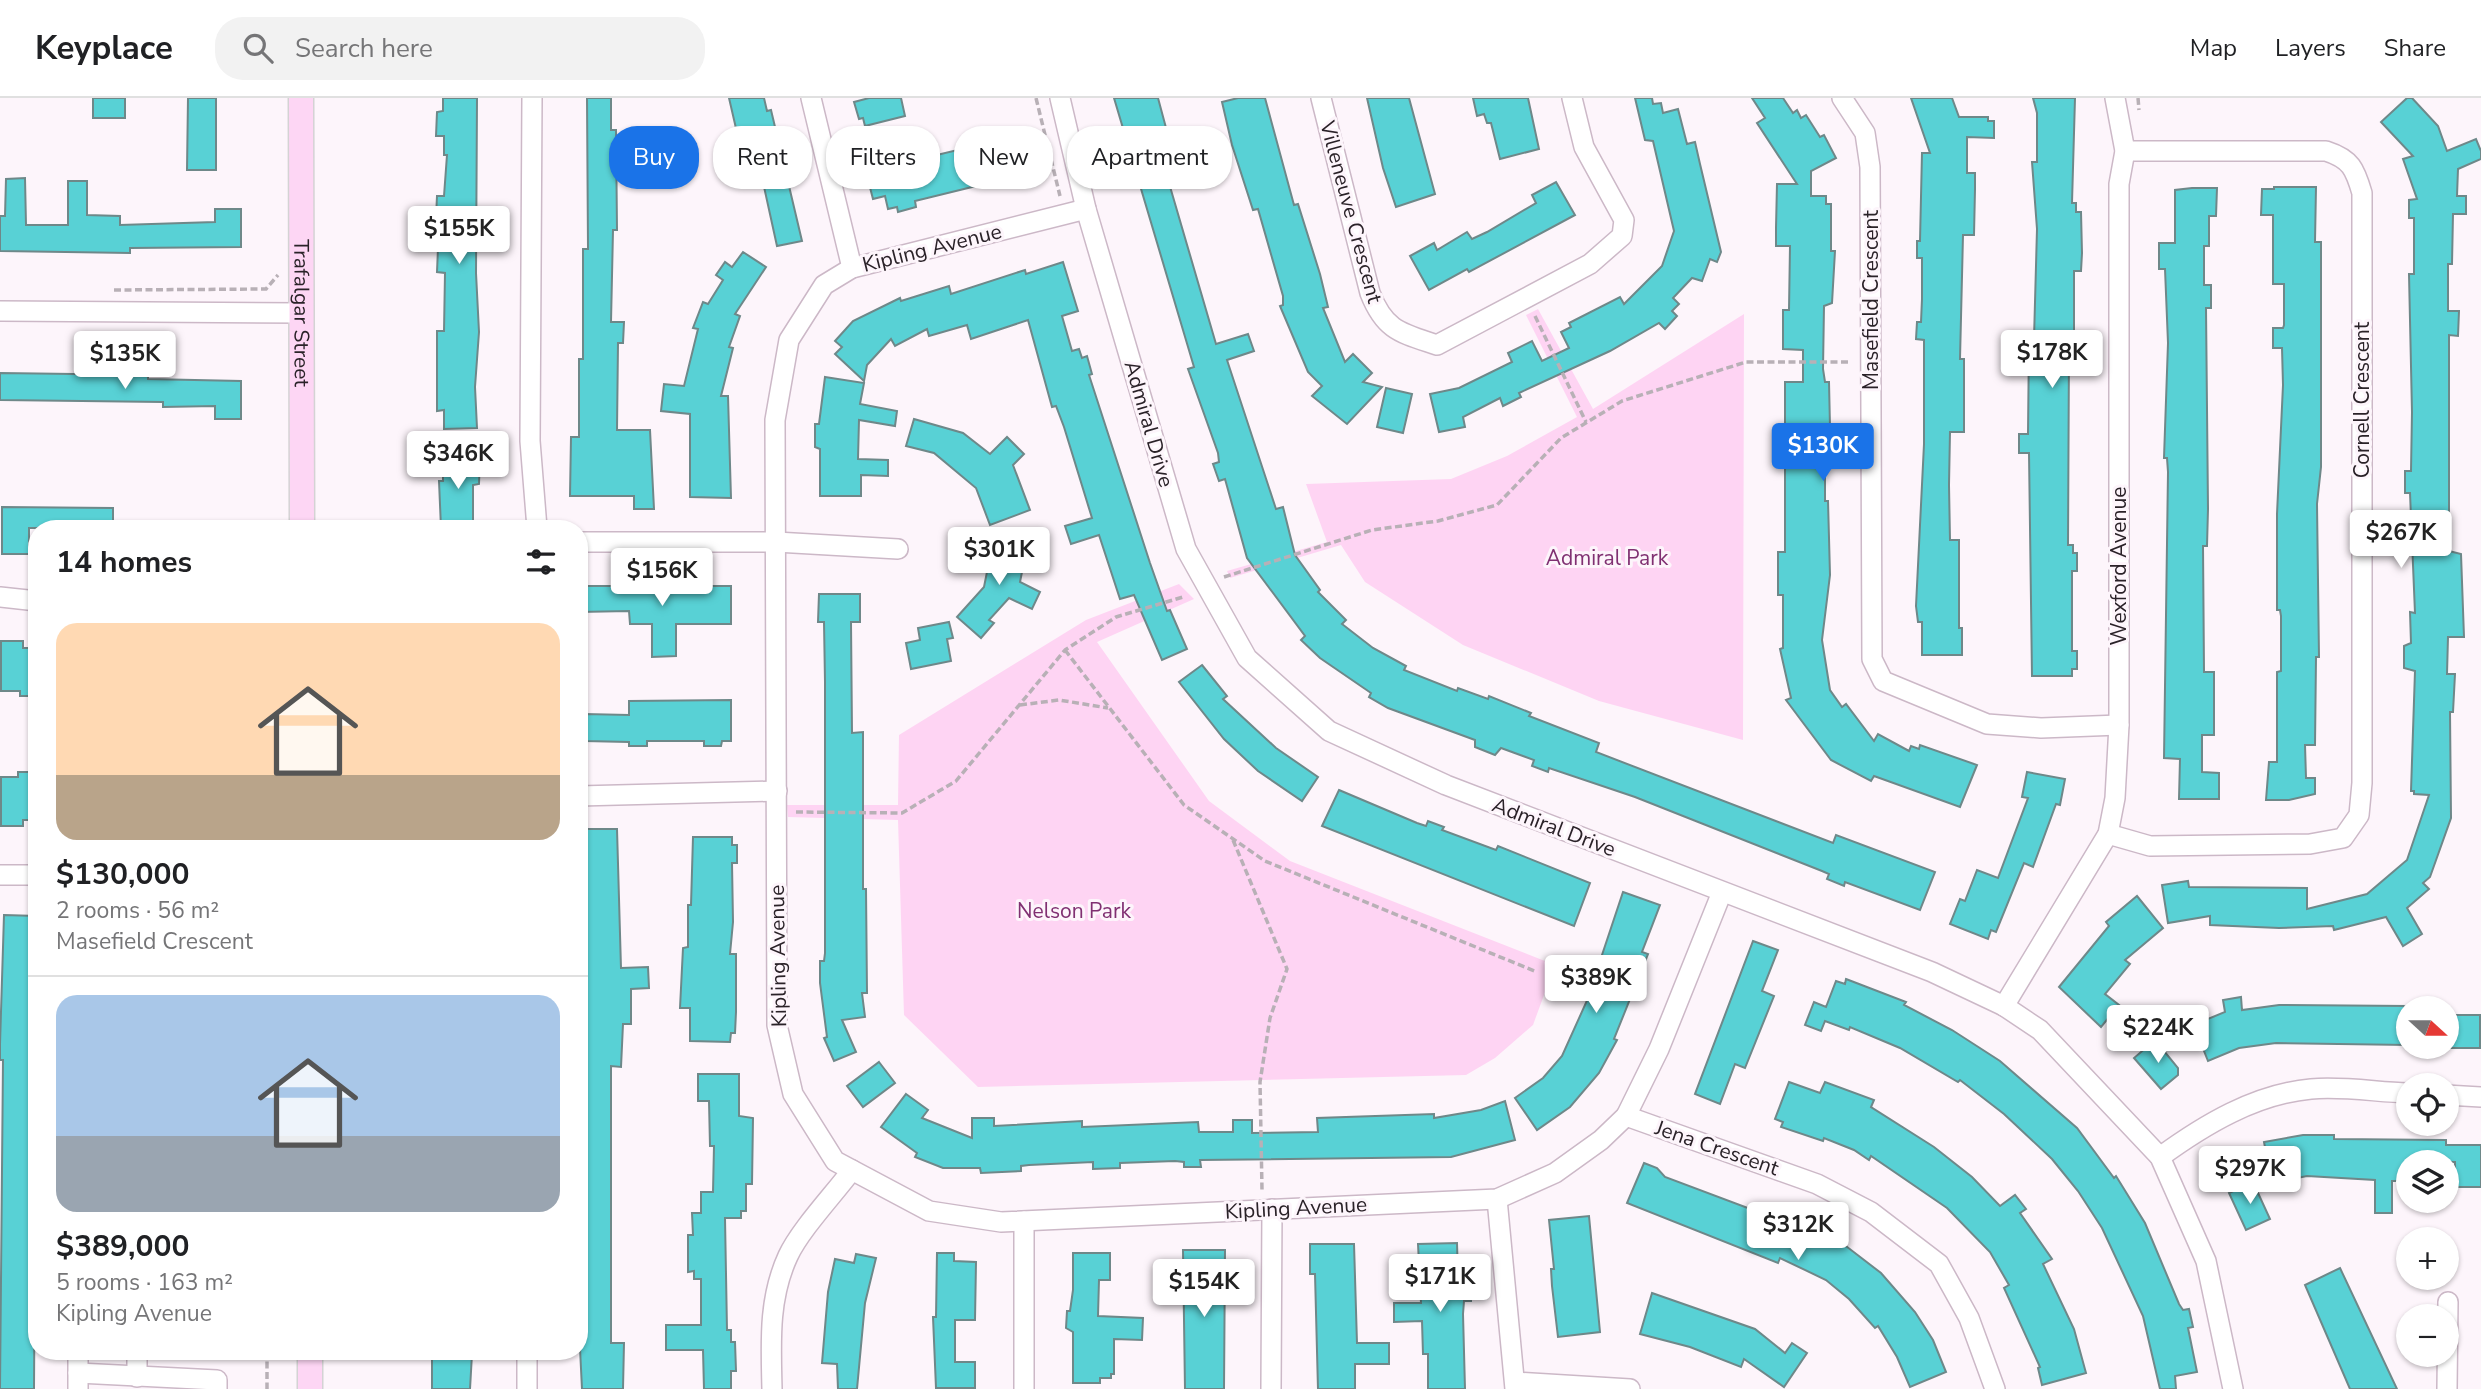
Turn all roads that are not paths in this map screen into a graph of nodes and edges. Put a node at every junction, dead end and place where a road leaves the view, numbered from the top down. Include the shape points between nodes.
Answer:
1 (301, 98) edge
2 (533, 98) edge
3 (811, 98) edge
4 (1060, 98) edge
5 (1321, 98) edge
6 (1572, 98) edge
7 (1842, 98) edge
8 (2115, 98) edge
9 (2124, 151) junction
10 (1086, 209) junction
11 (852, 268) junction
12 (0, 311) edge
13 (301, 313) junction
14 (302, 520) edge
15 (536, 520) edge
16 (588, 542) edge
17 (776, 542) junction
18 (898, 549) dead end
19 (0, 597) edge
20 (28, 600) edge
21 (2119, 725) junction
22 (777, 791) junction
23 (588, 796) edge
24 (2108, 834) junction
25 (0, 875) edge
26 (28, 875) edge
27 (1722, 892) junction
28 (2004, 1006) junction
29 (2396, 1093) edge
30 (2459, 1096) edge
31 (2481, 1097) edge
32 (1626, 1116) junction
33 (2160, 1157) junction
34 (852, 1170) junction
35 (1497, 1199) junction
36 (1272, 1209) junction
37 (1024, 1221) junction
38 (2448, 1302) dead end
39 (78, 1360) edge
40 (137, 1360) edge
41 (310, 1360) edge
42 (527, 1360) edge
43 (137, 1377) junction
44 (78, 1381) edge
45 (1515, 1386) edge
46 (217, 1389) edge
47 (310, 1389) edge
48 (527, 1389) edge
49 (772, 1389) edge
50 (1024, 1389) edge
51 (1271, 1389) edge
52 (1630, 1389) edge
53 (1995, 1389) edge
54 (2233, 1389) edge
55 (2447, 1389) edge

1 - 13 main road, Trafalgar Street
2 - 15 street via 530,441
3 - 11 street
4 - 10 street, Admiral Drive
5 - 6 street, Villeneuve Crescent via 1378,314 1397,332 1437,345 1590,264 1622,236 1624,220 1584,147
7 - 21 street, Masefield Crescent via 1864,133 1870,167 1872,659 1883,681 1987,724 2041,728
8 - 9 street, Wexford Avenue
9 - 21 street, Wexford Avenue via 2119,184
9 - 24 street, Cornell Crescent via 2326,150 2355,166 2362,193 2362,783 2359,815 2343,838 2310,844 2150,846
10 - 11 street, Kipling Avenue
10 - 27 street, Admiral Drive via 1186,549 1247,658 1329,732 1446,785
11 - 17 street, Kipling Avenue via 824,285 789,340 775,420
12 - 13 street
13 - 14 main road, Trafalgar Street
16 - 17 street
17 - 18 street
17 - 22 street, Kipling Avenue
19 - 20 street
21 - 24 street, Wexford Avenue
22 - 23 street
22 - 34 street, Kipling Avenue via 777,1025 793,1094 835,1161
24 - 28 street, Wexford Avenue
25 - 26 street
27 - 28 street, Admiral Drive via 1932,972
27 - 32 street, Kipling Avenue via 1659,1049
28 - 33 street, Admiral Drive via 2040,1030
29 - 33 street via 2311,1089 2272,1096 2204,1125
30 - 31 street
32 - 35 street, Kipling Avenue via 1555,1173
32 - 53 street, Jena Crescent via 1817,1184 1871,1212 1939,1264 1969,1318
33 - 54 street, Admiral Drive via 2206,1261
34 - 37 street, Kipling Avenue via 929,1211
34 - 49 street via 789,1254 778,1281 770,1324
35 - 36 street, Kipling Avenue
35 - 45 street
36 - 37 street, Kipling Avenue
36 - 51 street
37 - 50 street
38 - 55 street
39 - 44 street
40 - 43 street
41 - 47 main road
42 - 48 street
43 - 44 street
43 - 46 street via 217,1380
45 - 52 street

